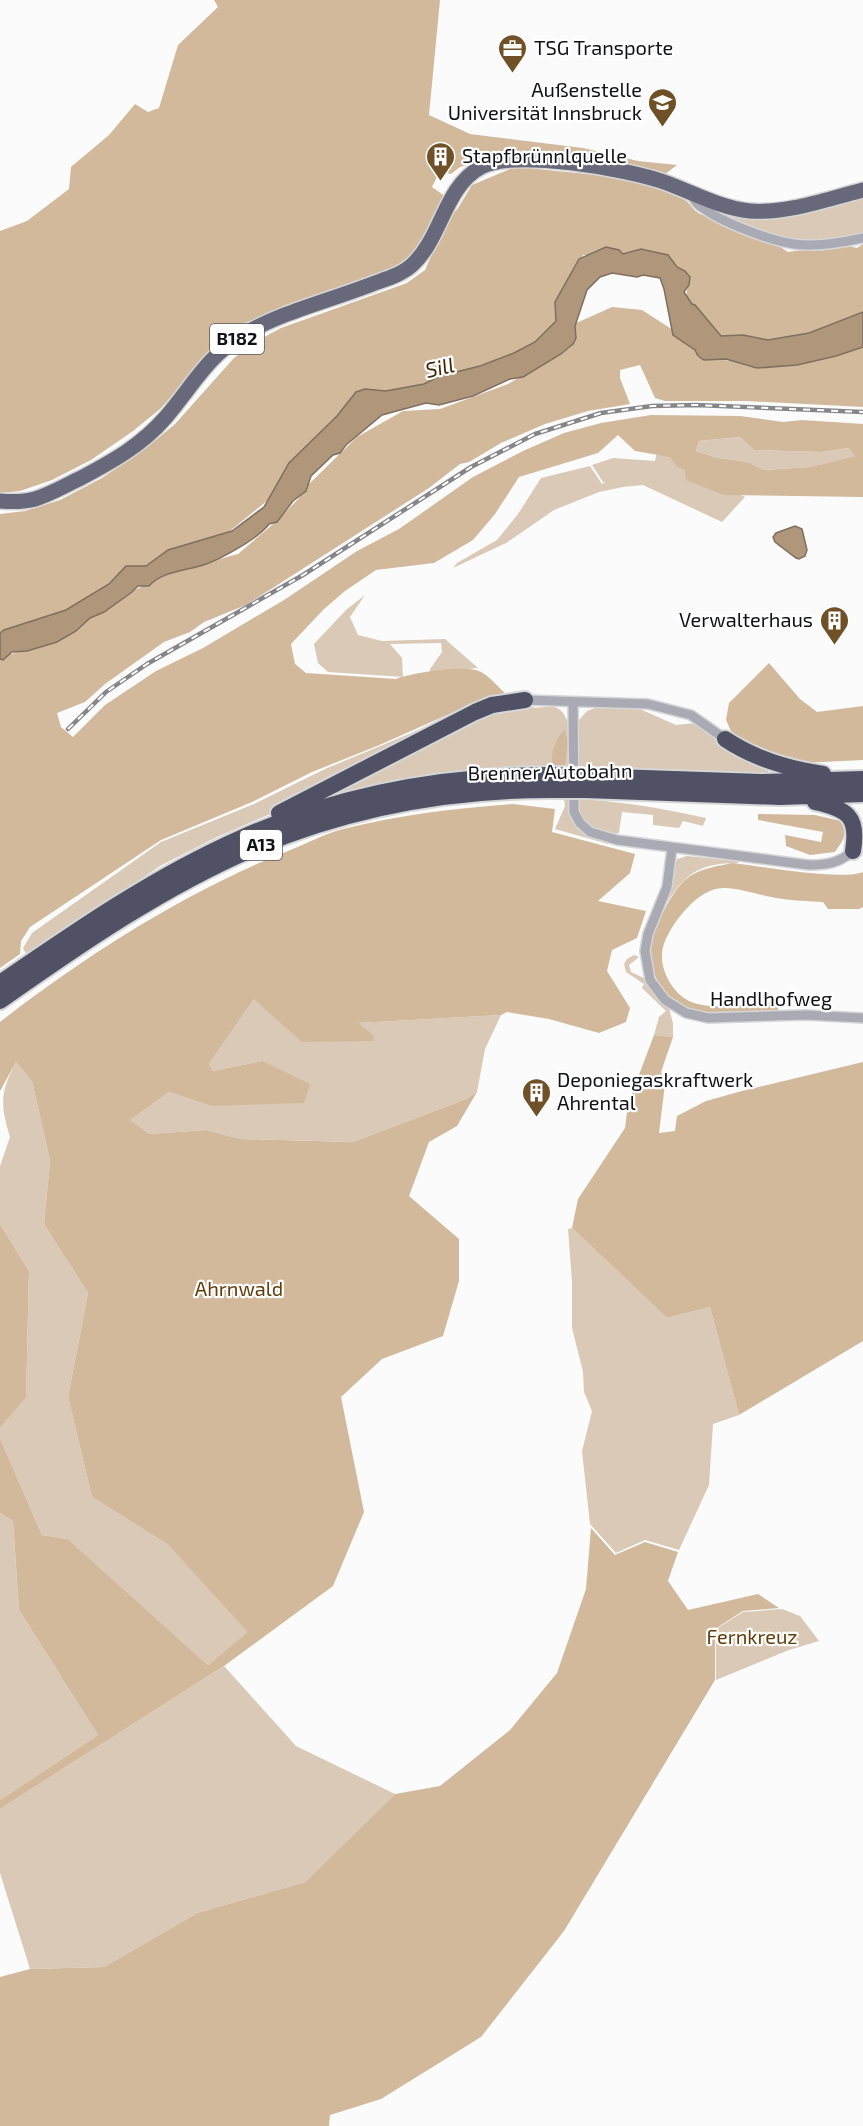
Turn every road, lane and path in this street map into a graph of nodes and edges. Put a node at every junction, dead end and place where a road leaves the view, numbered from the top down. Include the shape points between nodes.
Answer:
1 (863, 190) edge
2 (688, 191) junction
3 (863, 238) edge
4 (0, 501) edge
5 (525, 700) joint
6 (573, 702) junction
7 (725, 739) joint
8 (559, 782) junction
9 (586, 783) junction
10 (862, 784) edge
11 (791, 798) junction
12 (858, 845) edge
13 (221, 848) junction
14 (672, 848) junction
15 (0, 983) edge
16 (0, 1001) edge
17 (863, 1018) edge

1 - 2 main road, B182 via 764,211 735,208
2 - 3 street via 706,211 747,230 792,244
2 - 4 main road, B182 via 637,174 587,166 513,159 485,165 469,175 459,188 423,251 406,270 239,337 213,358 157,427 115,460 43,496
5 - 6 street
5 - 13 highway via 492,705 465,717 257,824
6 - 7 street via 639,703 691,715
6 - 14 street via 573,802 578,820 587,831 600,837
7 - 10 highway via 785,767
8 - 9 highway, Brenner Autobahn / A13, bridge
8 - 13 highway, Brenner Autobahn / A13 via 471,778 392,790 307,813
8 - 16 highway, Brenner Autobahn / A13 via 424,799 346,816 277,839 210,869 152,902
9 - 10 highway, Brenner Autobahn / A13
9 - 11 highway, Brenner Autobahn / A13
10 - 11 highway, Brenner Autobahn / A13
11 - 12 highway via 847,814
12 - 14 street via 842,860 828,865
13 - 15 highway, Brenner Autobahn / A13 via 122,902
14 - 17 street, Handlhofweg via 667,887 645,951 650,980 664,1000 686,1013 708,1018

